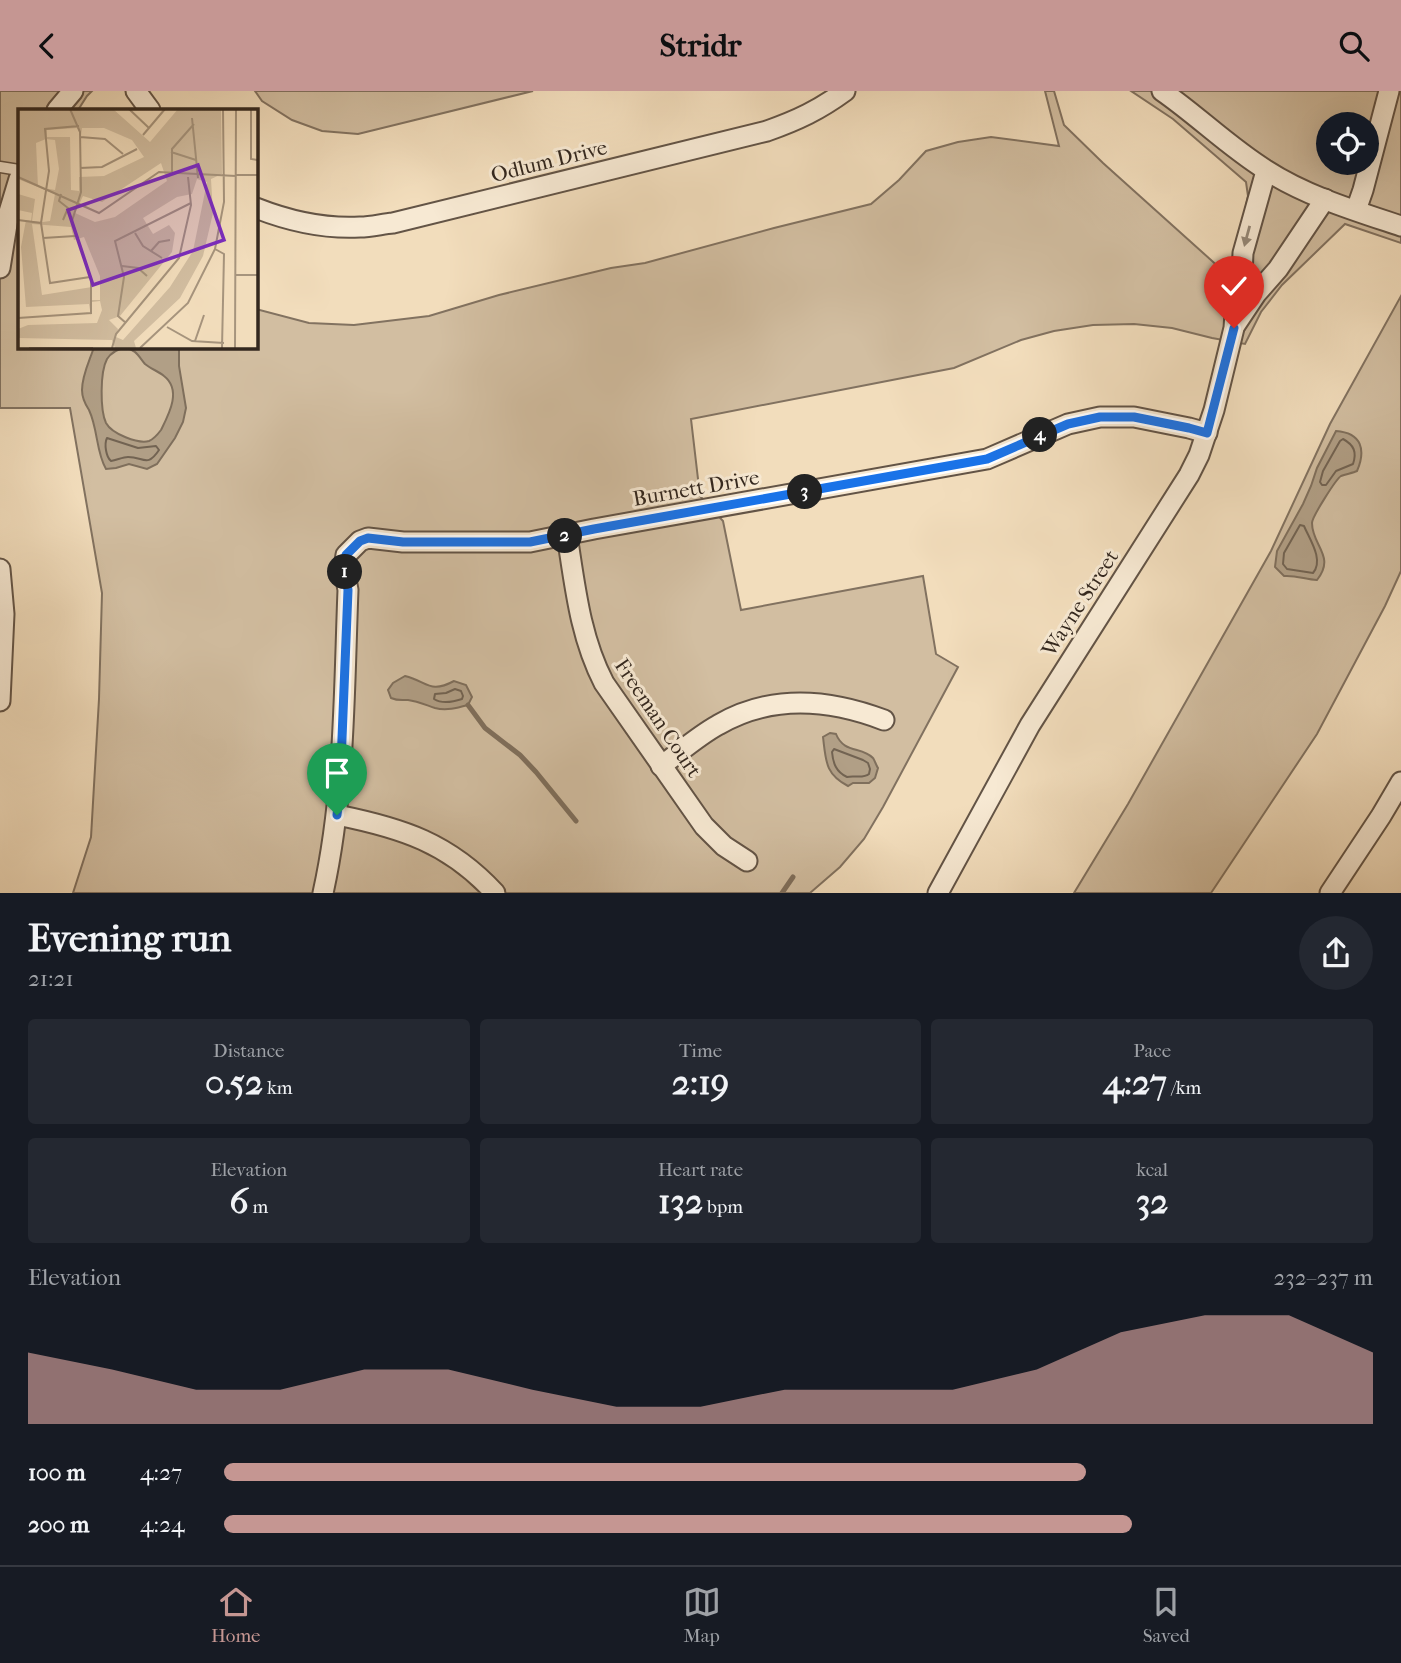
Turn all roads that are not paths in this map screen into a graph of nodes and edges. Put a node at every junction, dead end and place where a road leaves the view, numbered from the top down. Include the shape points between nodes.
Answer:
1 (73, 91) edge
2 (136, 91) edge
3 (845, 91) edge
4 (1162, 91) edge
5 (1389, 91) edge
6 (58, 109) edge
7 (149, 109) edge
8 (0, 167) edge
9 (18, 170) edge
10 (1266, 171) junction
11 (18, 182) edge
12 (1325, 199) junction
13 (257, 208) edge
14 (1356, 210) junction
15 (1401, 226) edge
16 (0, 268) edge
17 (1234, 328) junction
18 (1207, 433) junction
19 (567, 535) junction
20 (0, 569) edge
21 (0, 701) edge
22 (884, 720) dead end
23 (661, 766) junction
24 (1401, 782) edge
25 (337, 815) junction
26 (747, 861) dead end
27 (323, 893) edge
28 (495, 893) edge
29 (939, 893) edge
30 (1330, 893) edge

1 - 6 street
2 - 7 street
3 - 13 street, Odlum Drive via 822,108 767,131 393,223 326,226 292,221
4 - 10 street
5 - 14 street
8 - 9 lane
10 - 12 street
10 -> 17 street, Wayne Street via 1242,253
11 - 16 street
12 - 14 street
12 - 17 street, Wayne Street
14 - 15 street
17 - 18 street, Wayne Street
18 - 19 street, Burnett Drive via 1134,417 1100,417 1068,424 987,459
18 - 29 street, Wayne Street via 1189,475 1030,725
19 - 23 street, Freeman Court via 583,629 595,664
19 - 25 street, Burnett Drive via 530,542 368,538 346,555
20 - 21 street via 4,614
22 - 23 street via 833,705 776,704 719,724
23 - 26 street, Freeman Court via 704,826
24 - 30 street
25 - 27 street
25 - 28 street via 408,832 461,862

